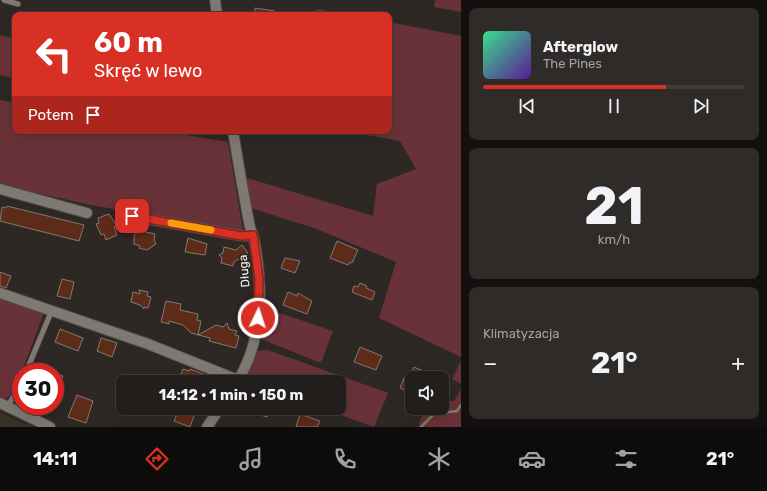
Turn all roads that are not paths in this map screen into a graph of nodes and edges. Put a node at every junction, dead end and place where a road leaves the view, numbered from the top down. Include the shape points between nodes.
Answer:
1 (4, 0) edge
2 (215, 0) edge
3 (18, 4) dead end
4 (217, 12) edge
5 (234, 134) edge
6 (0, 189) edge
7 (87, 213) dead end
8 (132, 216) dead end
9 (253, 235) junction
10 (0, 293) edge
11 (52, 310) junction
12 (30, 363) edge
13 (223, 375) edge
14 (240, 375) edge
15 (12, 395) edge
16 (4, 405) edge
17 (216, 415) edge
18 (50, 427) edge
19 (208, 427) edge

1 - 3 lane
2 - 4 street
5 - 9 street, Długa
6 - 7 street
8 - 9 street via 242,236
9 - 14 street, Długa via 259,279 258,318 252,350
10 - 11 street
11 - 12 lane
11 - 13 street via 155,346
15 - 16 lane
16 - 18 street
17 - 19 street

